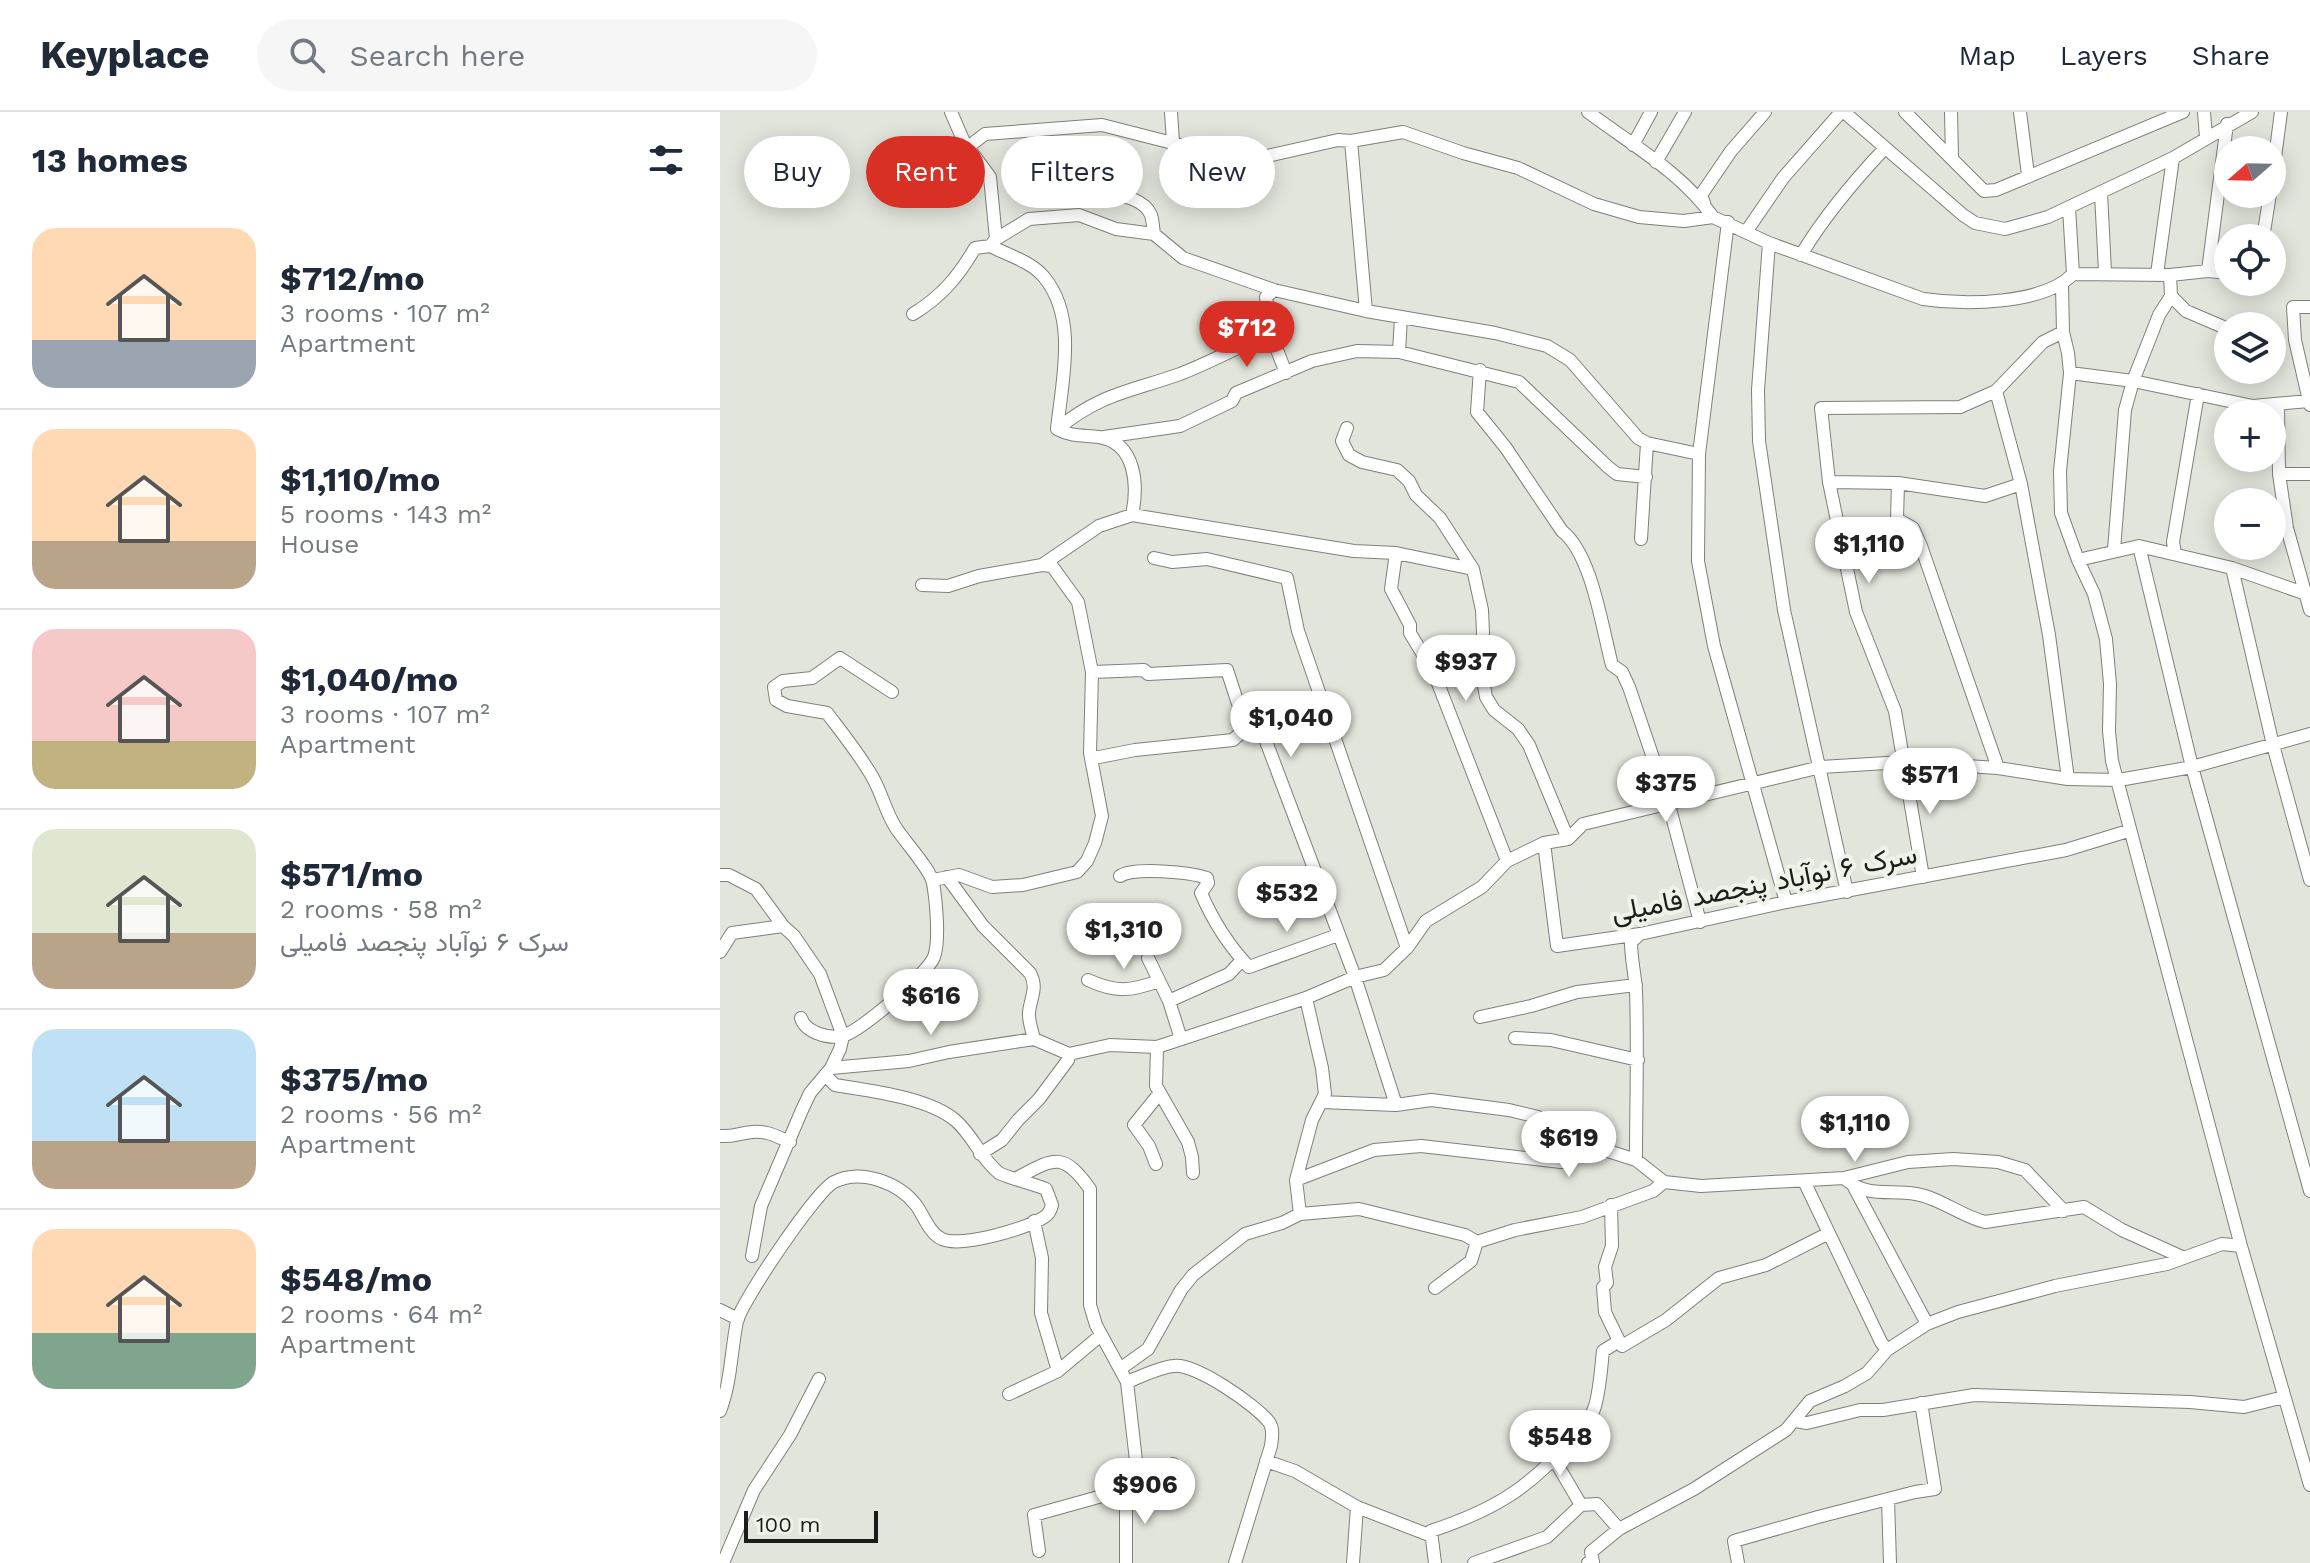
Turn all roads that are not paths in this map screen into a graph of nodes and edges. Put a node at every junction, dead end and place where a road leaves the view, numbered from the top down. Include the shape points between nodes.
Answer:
1 (951, 112) edge
2 (1171, 112) edge
3 (1588, 112) edge
4 (1651, 112) edge
5 (1685, 112) edge
6 (1765, 112) edge
7 (1843, 112) edge
8 (1905, 112) edge
9 (1951, 112) edge
10 (2020, 112) edge
11 (2183, 112) edge
12 (2204, 112) edge
13 (2252, 112) edge
14 (2281, 112) edge
15 (2227, 124) junction
16 (963, 136) edge
17 (982, 136) edge
18 (1173, 136) edge
19 (2278, 136) edge
20 (2206, 137) junction
21 (1159, 139) edge
22 (1351, 141) junction
23 (1633, 145) junction
24 (1885, 148) junction
25 (1275, 154) edge
26 (1952, 157) junction
27 (2173, 158) junction
28 (1656, 162) junction
29 (985, 170) edge
30 (2028, 175) junction
31 (2101, 193) junction
32 (1143, 205) edge
33 (1705, 206) junction
34 (2069, 208) junction
35 (1713, 217) junction
36 (1728, 222) junction
37 (1746, 232) junction
38 (1154, 234) junction
39 (993, 242) junction
40 (1769, 243) junction
41 (1801, 255) junction
42 (2208, 271) junction
43 (2105, 272) junction
44 (2214, 272) edge
45 (2073, 274) junction
46 (2164, 274) junction
47 (2062, 286) junction
48 (1274, 290) junction
49 (2171, 296) junction
50 (2310, 307) edge
51 (1366, 311) junction
52 (913, 314) dead end
53 (1401, 317) junction
54 (2214, 323) edge
55 (1270, 332) junction
56 (2063, 332) junction
57 (1399, 352) junction
58 (1480, 370) junction
59 (1286, 373) junction
60 (2070, 373) junction
61 (2133, 381) junction
62 (1996, 391) junction
63 (2198, 394) junction
64 (2226, 400) edge
65 (2310, 403) edge
66 (2286, 405) edge
67 (1347, 428) dead end
68 (1057, 429) junction
69 (1104, 437) junction
70 (1647, 443) junction
71 (1699, 454) junction
72 (2279, 474) joint
73 (2310, 474) edge
74 (1646, 477) junction
75 (1829, 482) junction
76 (1898, 483) junction
77 (2021, 484) junction
78 (1132, 515) junction
79 (1641, 539) dead end
80 (2139, 546) junction
81 (2114, 550) junction
82 (1396, 553) junction
83 (2175, 553) junction
84 (1154, 558) dead end
85 (2078, 560) junction
86 (1042, 565) junction
87 (2232, 568) junction
88 (1473, 569) junction
89 (922, 585) dead end
90 (2306, 594) junction
91 (2310, 610) edge
92 (1092, 672) junction
93 (892, 692) dead end
94 (1246, 728) junction
95 (2310, 734) edge
96 (2273, 745) junction
97 (1090, 753) junction
98 (1903, 762) junction
99 (1821, 767) junction
100 (2192, 767) junction
101 (1998, 768) junction
102 (2068, 779) junction
103 (2119, 780) junction
104 (1753, 785) junction
105 (1669, 805) junction
106 (2128, 831) junction
107 (1568, 839) junction
108 (1544, 843) junction
109 (1507, 861) junction
110 (720, 875) edge
111 (1120, 876) dead end
112 (947, 877) junction
113 (1923, 877) junction
114 (933, 880) junction
115 (2310, 880) edge
116 (1847, 892) junction
117 (1786, 902) junction
118 (1700, 922) junction
119 (783, 926) junction
120 (1640, 934) junction
121 (1338, 935) junction
122 (1407, 948) junction
123 (720, 952) edge
124 (1148, 958) dead end
125 (1242, 960) junction
126 (1355, 977) junction
127 (1088, 980) dead end
128 (1159, 981) junction
129 (1636, 985) junction
130 (1306, 998) junction
131 (1169, 1001) junction
132 (1480, 1017) dead end
133 (801, 1018) dead end
134 (843, 1036) junction
135 (1515, 1038) dead end
136 (1034, 1039) junction
137 (1181, 1039) junction
138 (1157, 1047) junction
139 (1069, 1054) junction
140 (1638, 1060) junction
141 (828, 1071) junction
142 (1159, 1094) junction
143 (1321, 1102) junction
144 (1396, 1105) junction
145 (720, 1136) edge
146 (1577, 1140) junction
147 (790, 1142) junction
148 (980, 1154) junction
149 (1636, 1160) junction
150 (1156, 1164) dead end
151 (1193, 1173) dead end
152 (1017, 1178) junction
153 (1844, 1178) junction
154 (1804, 1181) junction
155 (1664, 1182) junction
156 (1854, 1187) junction
157 (1295, 1188) junction
158 (2310, 1191) edge
159 (1611, 1205) junction
160 (2064, 1211) junction
161 (1300, 1214) junction
162 (1034, 1221) junction
163 (1827, 1234) junction
164 (1477, 1242) junction
165 (2241, 1246) junction
166 (752, 1256) dead end
167 (2182, 1257) junction
168 (1435, 1288) dead end
169 (720, 1310) edge
170 (738, 1319) junction
171 (1927, 1324) junction
172 (1101, 1335) junction
173 (1619, 1341) junction
174 (1887, 1350) junction
175 (1120, 1369) junction
176 (1058, 1371) junction
177 (819, 1379) dead end
178 (1127, 1382) junction
179 (1009, 1394) dead end
180 (2284, 1397) junction
181 (1921, 1403) junction
182 (720, 1411) edge
183 (1796, 1421) junction
184 (1554, 1459) junction
185 (1266, 1461) junction
186 (1173, 1464) dead end
187 (1138, 1478) junction
188 (2310, 1485) edge
189 (1126, 1488) junction
190 (1888, 1499) junction
191 (1581, 1505) junction
192 (1357, 1507) junction
193 (1619, 1529) junction
194 (1429, 1535) junction
195 (1039, 1551) dead end
196 (723, 1563) edge
197 (1126, 1563) edge
198 (1235, 1563) edge
199 (1353, 1563) edge
200 (1435, 1563) edge
201 (1474, 1563) edge
202 (1588, 1563) edge
203 (1738, 1563) edge
204 (1890, 1563) edge

1 - 16 street
2 - 18 street
3 - 23 street
4 - 23 street
5 - 28 street
6 - 33 street via 1701,195
7 - 24 street
7 - 37 street via 1783,178
8 - 26 street
9 - 26 street
10 - 30 street
11 - 30 street
12 - 20 street
13 - 15 street
14 - 19 street
15 - 20 street
15 - 42 street
17 - 21 street via 1102,125
20 - 27 street
22 - 25 street
22 - 35 street via 1403,132 1518,168 1574,197 1639,217
22 - 51 street
23 - 28 street
24 - 34 street via 1975,223 2005,229
24 - 41 street via 1845,190
26 - 30 street via 1984,191
27 - 31 street
27 - 46 street
28 - 33 street via 1677,175
29 - 39 street via 990,177
31 - 34 street
31 - 43 street
32 - 38 street via 1150,212
33 - 35 street
34 - 45 street
35 - 36 street
36 - 37 street
36 - 71 street
37 - 40 street
38 - 39 street via 1116,229 1079,215 1029,219
38 - 48 street via 1183,258
39 - 52 street via 975,248 958,277
39 - 68 street via 1045,278 1061,313 1067,341
40 - 41 street
40 - 99 street via 1759,441 1784,610
41 - 47 street via 1889,289 1944,302 2012,299
42 - 44 street
42 - 46 street
43 - 45 street
43 - 46 street
45 - 47 street
46 - 49 street
47 - 56 street
48 - 51 street
48 - 55 street via 1266,297
49 - 54 street via 2186,311
49 - 61 street
50 - 65 street via 2293,307
51 - 53 street
53 - 57 street
53 - 70 street via 1547,346 1570,360
55 - 59 street
55 - 68 street via 1180,374 1101,399
56 - 60 street
56 - 62 street via 2043,342
57 - 58 street
57 - 59 street via 1357,351
58 - 74 street via 1519,382 1617,474
58 - 105 street via 1477,412 1584,561 1612,665 1629,687
59 - 69 street via 1236,393 1232,401 1180,426
60 - 61 street
60 - 85 street via 2061,513
61 - 63 street
61 - 81 street via 2125,410
62 - 75 street via 1960,407 1821,408
62 - 77 street
63 - 64 street
63 - 83 street
65 - 66 street
67 - 88 street via 1342,441 1349,455 1397,470 1409,481
68 - 69 street via 1069,436
69 - 78 street via 1128,457 1136,473
70 - 71 street
70 - 74 street
71 - 104 street via 1698,561 1714,646
72 - 73 street
72 - 90 street via 2287,528
74 - 79 street
75 - 76 street
75 - 98 street via 1856,612 1895,711
76 - 77 street via 1985,496
76 - 101 street via 1897,519 1913,528 1921,546
77 - 102 street
78 - 82 street via 1354,551
78 - 86 street via 1099,526
80 - 81 street
80 - 83 street
80 - 100 street
81 - 85 street
82 - 88 street
82 - 109 street via 1391,589 1434,673
83 - 87 street
84 - 122 street via 1207,559 1287,578 1298,631
85 - 103 street via 2106,639 2109,731
86 - 89 street via 948,586
86 - 92 street via 1052,566 1078,602
87 - 90 street
87 - 96 street
88 - 107 street via 1482,610 1480,663 1486,697 1529,745
90 - 91 street
92 - 94 street via 1227,670
92 - 97 street
93 - 114 street via 840,658 812,678 774,687 776,700 787,706 827,713 874,780 893,825
94 - 97 street via 1233,740 1221,742 1094,758
94 - 121 street via 1261,728
95 - 96 street
96 - 100 street
96 - 115 street
97 - 112 street via 1102,816 1087,861 1077,872 992,887 959,875
98 - 99 street
98 - 101 street
98 - 113 street
99 - 104 street
99 - 116 street
100 - 103 street
100 - 158 street
101 - 102 street
102 - 103 street
103 - 106 street
104 - 105 street
104 - 117 street
105 - 107 street via 1583,824
105 - 118 street
106 - 113 street, سرک ۶ نوآباد پنجصد فامیلی via 2066,850
106 - 165 street
107 - 108 street
108 - 109 street
108 - 120 street, سرک ۶ نوآباد پنجصد فامیلی via 1557,946
109 - 122 street via 1482,887 1426,921
110 - 119 street via 756,889
111 - 125 street via 1147,871 1207,878 1201,893 1218,929
112 - 114 street
112 - 136 street via 1035,982 1028,1015
113 - 116 street, سرک ۶ نوآباد پنجصد فامیلی
114 - 134 street via 934,956 868,1022
116 - 117 street, سرک ۶ نوآباد پنجصد فامیلی
117 - 118 street, سرک ۶ نوآباد پنجصد فامیلی
118 - 120 street, سرک ۶ نوآباد پنجصد فامیلی
119 - 123 street via 732,933
119 - 134 street via 820,974
120 - 129 street via 1631,942
121 - 125 street via 1249,967
121 - 126 street
122 - 126 street via 1384,970
124 - 128 street
125 - 131 street via 1229,974
126 - 130 street
126 - 144 street
127 - 128 street via 1133,991
128 - 131 street
129 - 132 street via 1577,992
129 - 140 street
130 - 137 street
130 - 143 street via 1322,1068
131 - 137 street
133 - 134 street via 810,1032
134 - 141 street
135 - 140 street via 1551,1040
136 - 139 street
136 - 141 street
137 - 138 street
138 - 139 street via 1110,1045
138 - 142 street
139 - 148 street via 1039,1099 1002,1140
140 - 149 street
141 - 147 street via 810,1093
141 - 148 street via 835,1085 941,1111 969,1134
142 - 150 street via 1134,1125
142 - 151 street via 1188,1142
143 - 144 street
143 - 157 street
144 - 146 street via 1431,1100 1509,1110 1538,1117
145 - 147 street via 767,1133
146 - 149 street
146 - 157 street via 1572,1160 1561,1162 1421,1146 1374,1150
147 - 166 street via 761,1206
148 - 152 street via 1003,1176
149 - 155 street
152 - 162 street via 1051,1196 1046,1217
152 - 172 street via 1058,1161 1068,1164 1090,1189 1088,1281
153 - 154 street
153 - 156 street
153 - 160 street via 1908,1162 1998,1162 2025,1170
154 - 155 street via 1701,1186
154 - 163 street
155 - 159 street
156 - 160 street via 1914,1193 1985,1222
156 - 171 street
157 - 161 street
159 - 164 street
159 - 173 street via 1612,1246 1603,1287 1605,1312
160 - 167 street via 2084,1207
161 - 164 street via 1359,1209
161 - 175 street via 1245,1234 1202,1265 1181,1290 1148,1349
162 - 170 street via 987,1239 941,1239 915,1204 891,1185 867,1176 834,1181 808,1206 749,1293
162 - 176 street via 1042,1258 1041,1313
163 - 173 street via 1766,1265 1719,1278 1666,1320 1622,1346
163 - 174 street
164 - 168 street via 1471,1261
165 - 167 street via 2222,1244
165 - 180 street
167 - 171 street
169 - 170 street
170 - 182 street
171 - 174 street
172 - 175 street
172 - 176 street
173 - 184 street via 1603,1351 1595,1408
174 - 183 street via 1867,1373 1810,1401
175 - 178 street
176 - 179 street
177 - 196 street via 784,1447 754,1490
178 - 185 street via 1175,1366 1208,1377 1270,1422
178 - 187 street
180 - 181 street via 2244,1407 1974,1395
180 - 188 street
181 - 183 street
181 - 190 street via 1935,1489
183 - 193 street via 1694,1489
184 - 191 street
184 - 194 street via 1515,1493
185 - 192 street via 1295,1471
185 - 198 street
186 - 187 street
187 - 189 street
189 - 195 street via 1034,1515
189 - 197 street
190 - 203 street via 1734,1541
190 - 204 street
191 - 193 street via 1597,1504
191 - 201 street via 1547,1537
192 - 194 street
192 - 199 street
193 - 202 street via 1591,1552 1593,1562
194 - 200 street

